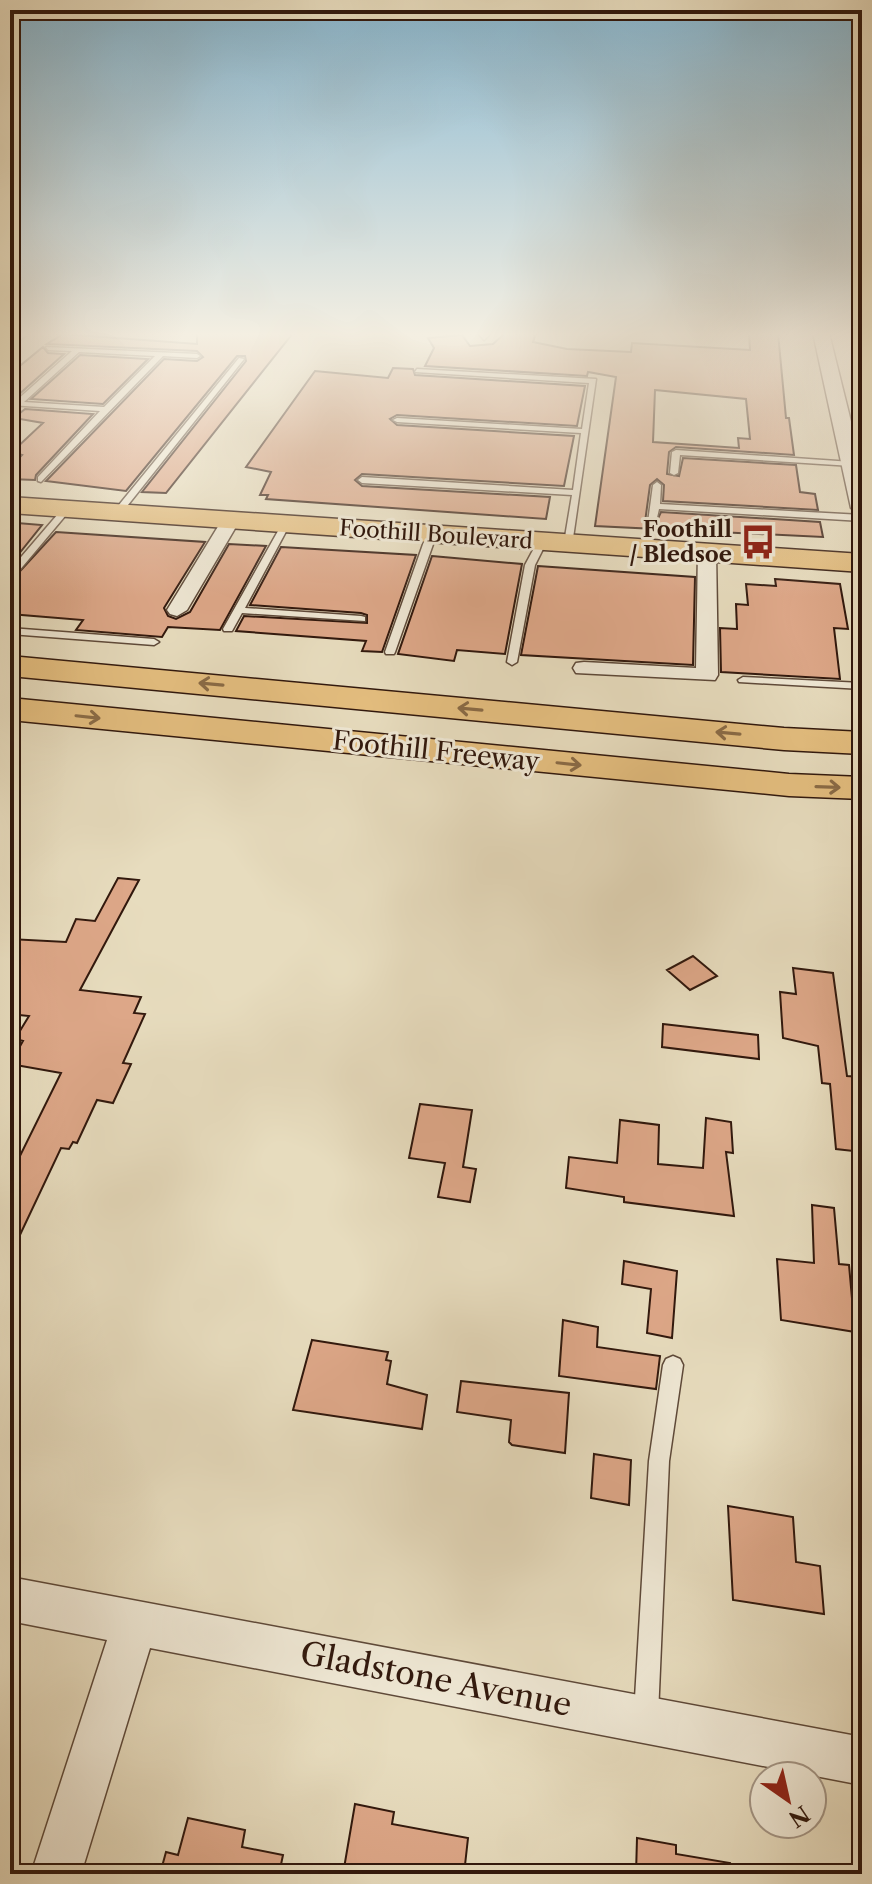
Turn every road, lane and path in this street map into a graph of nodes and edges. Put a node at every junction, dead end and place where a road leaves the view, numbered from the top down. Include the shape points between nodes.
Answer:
1 (95, 421) edge
2 (191, 421) edge
3 (413, 421) edge
4 (587, 421) edge
5 (842, 421) edge
6 (585, 431) junction
7 (852, 464) junction
8 (674, 473) dead end
9 (41, 479) dead end
10 (362, 480) dead end
11 (657, 485) dead end
12 (576, 493) junction
13 (10, 505) edge
14 (655, 506) junction
15 (862, 508) edge
16 (67, 509) junction
17 (117, 513) junction
18 (862, 518) edge
19 (231, 520) junction
20 (652, 522) dead end
21 (286, 524) junction
22 (432, 533) junction
23 (556, 542) junction
24 (707, 551) junction
25 (862, 563) edge
26 (10, 576) edge
27 (177, 610) dead end
28 (238, 610) junction
29 (361, 619) dead end
30 (228, 629) dead end
31 (10, 631) edge
32 (154, 642) dead end
33 (390, 652) dead end
34 (512, 662) dead end
35 (10, 666) edge
36 (584, 668) dead end
37 (743, 680) dead end
38 (862, 686) edge
39 (10, 709) edge
40 (862, 743) edge
41 (862, 788) edge
42 (673, 1365) dead end
43 (10, 1599) edge
44 (135, 1623) junction
45 (646, 1719) junction
46 (862, 1761) edge
47 (56, 1874) edge

1 - 9 lane
2 - 17 lane
3 - 6 lane
4 - 6 lane
5 - 7 street
6 - 12 lane
7 - 8 lane via 676,452
7 - 15 street
10 - 12 lane
11 - 14 lane
12 - 23 lane
13 - 16 main road, Foothill Boulevard
14 - 18 lane
14 - 20 lane
16 - 17 main road, Foothill Boulevard
16 - 26 lane
17 - 19 main road, Foothill Boulevard
19 - 21 main road, Foothill Boulevard
19 - 27 street
21 - 22 main road, Foothill Boulevard
21 - 28 lane
22 - 23 main road, Foothill Boulevard
22 - 33 lane
23 - 24 main road, Foothill Boulevard
23 - 34 lane via 530,565
24 - 25 main road, Foothill Boulevard
24 - 36 street via 707,675
28 - 29 lane
28 - 30 lane
31 - 32 lane
40 -> 35 main road, Foothill Freeway
37 - 38 lane
39 -> 41 main road, Foothill Freeway
42 - 45 lane via 659,1461
43 - 44 street, Gladstone Avenue
44 - 45 street, Gladstone Avenue
44 - 47 street
45 - 46 street, Gladstone Avenue

